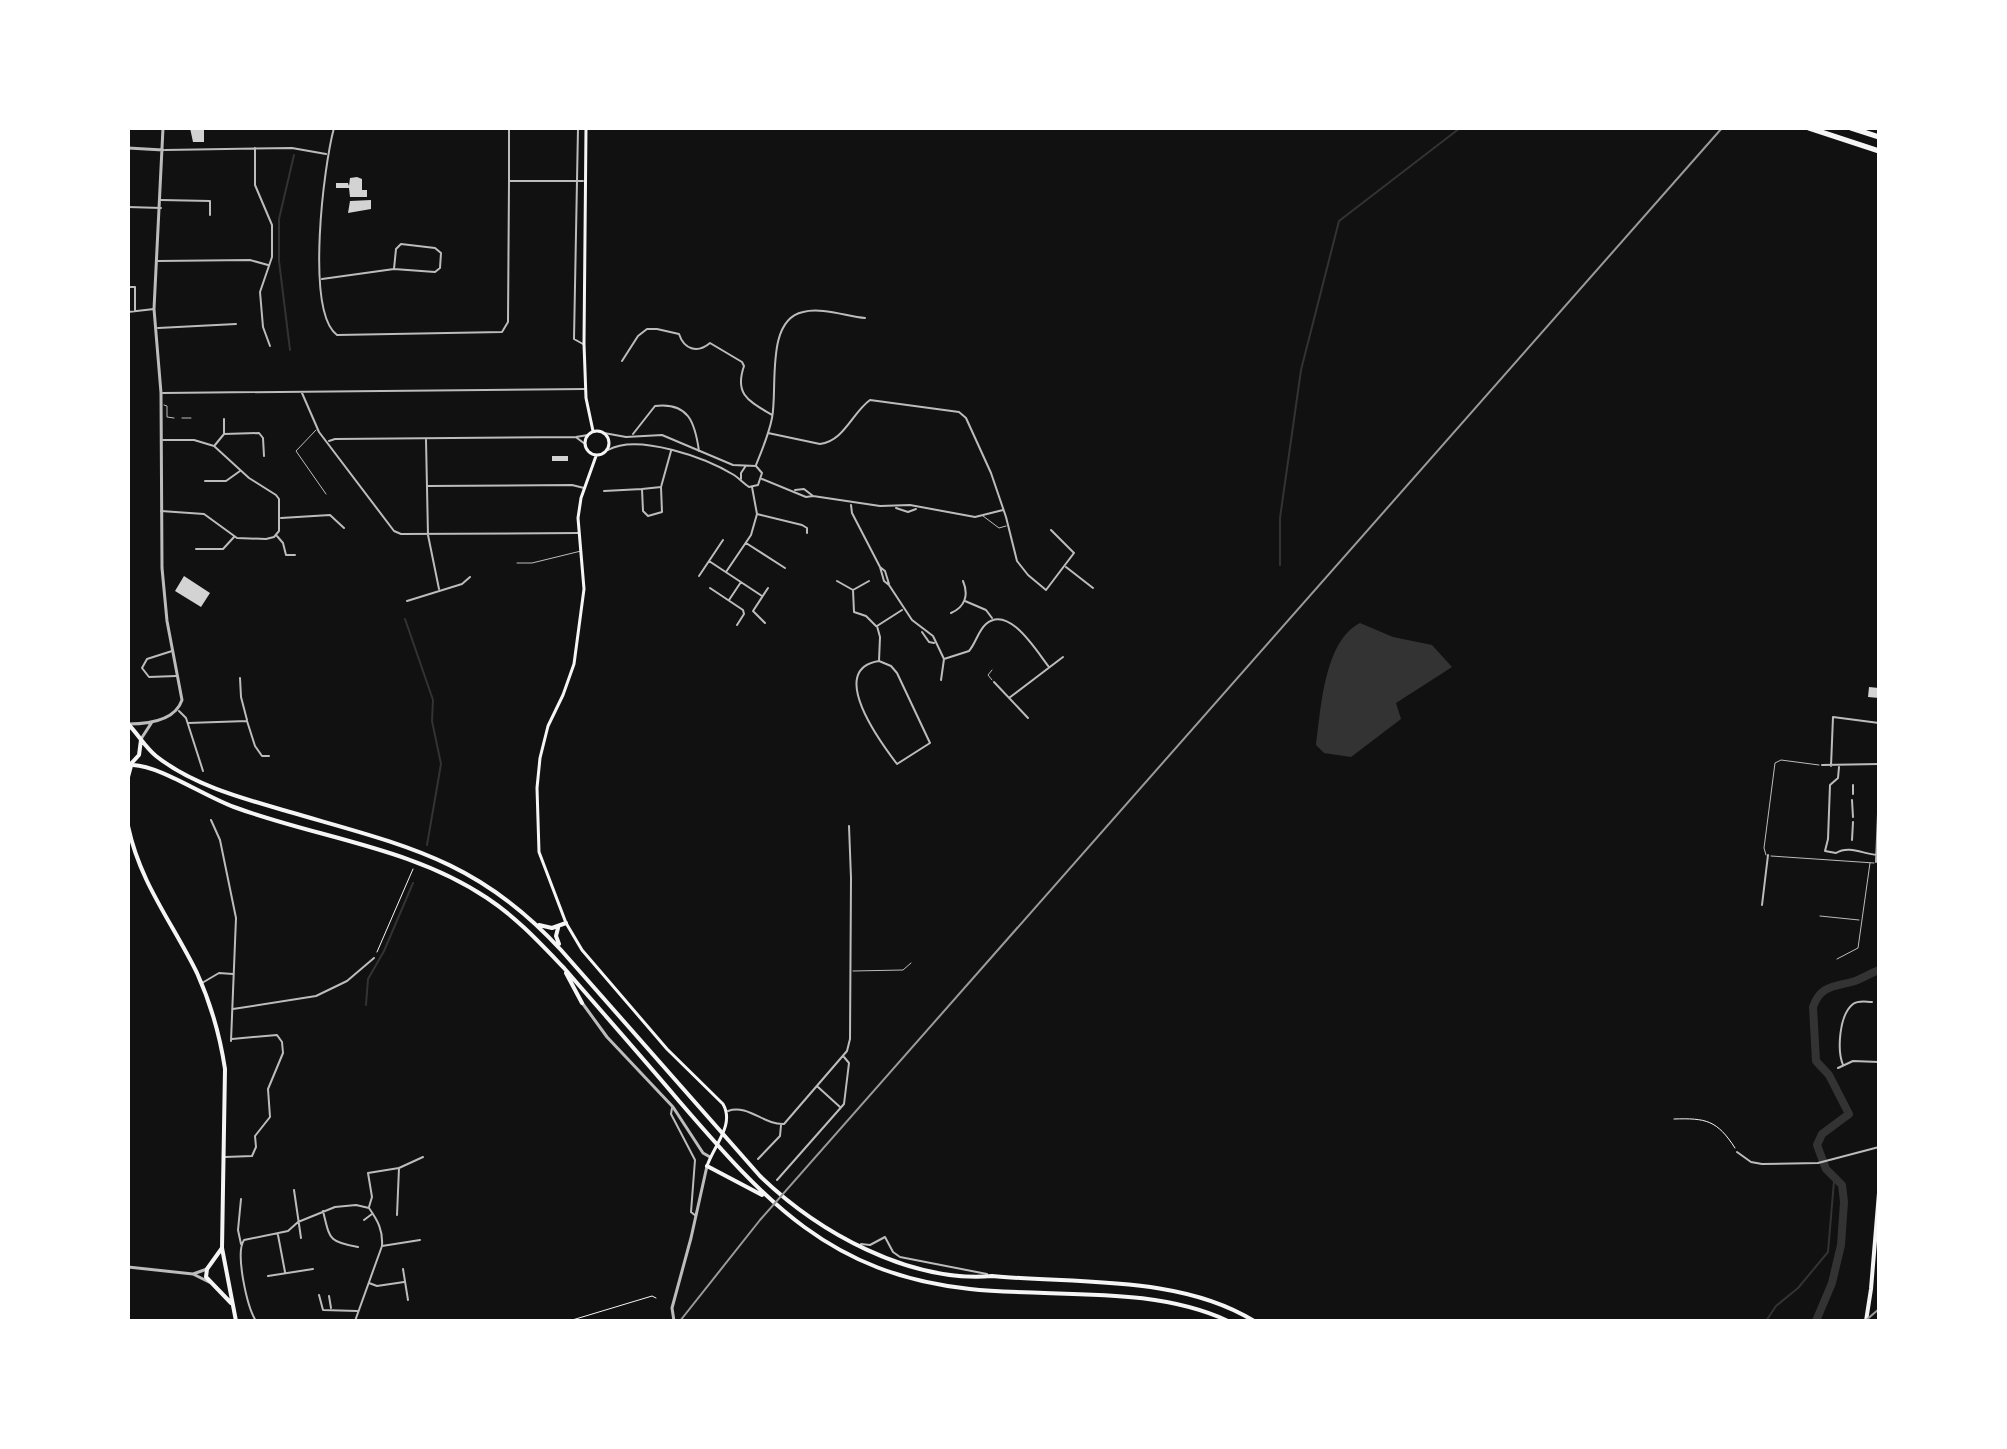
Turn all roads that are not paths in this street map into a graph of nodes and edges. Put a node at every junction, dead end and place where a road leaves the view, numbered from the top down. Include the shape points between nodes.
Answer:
1 (163, 128) edge
2 (334, 128) edge
3 (509, 128) edge
4 (578, 128) edge
5 (586, 128) edge
6 (1809, 128) edge
7 (1851, 128) edge
8 (1879, 137) edge
9 (128, 148) edge
10 (255, 148) junction
11 (163, 150) junction
12 (1879, 151) edge
13 (327, 154) junction
14 (509, 181) junction
15 (578, 181) junction
16 (586, 181) junction
17 (161, 200) junction
18 (128, 207) edge
19 (161, 208) junction
20 (210, 215) dead end
21 (158, 261) junction
22 (269, 266) junction
23 (394, 269) junction
24 (321, 280) junction
25 (128, 287) edge
26 (154, 309) junction
27 (135, 310) junction
28 (128, 312) edge
29 (865, 318) dead end
30 (236, 324) dead end
31 (157, 328) junction
32 (584, 344) junction
33 (270, 346) dead end
34 (622, 361) dead end
35 (586, 389) junction
36 (302, 392) junction
37 (161, 393) junction
38 (161, 405) junction
39 (773, 416) junction
40 (174, 418) dead end
41 (182, 418) dead end
42 (191, 418) dead end
43 (224, 419) dead end
44 (317, 429) junction
45 (593, 431) junction
46 (604, 433) junction
47 (768, 433) junction
48 (224, 434) junction
49 (588, 435) junction
50 (633, 435) junction
51 (576, 437) junction
52 (426, 438) junction
53 (162, 440) junction
54 (328, 442) junction
55 (585, 444) junction
56 (214, 446) junction
57 (608, 450) junction
58 (671, 450) junction
59 (699, 451) junction
60 (264, 456) dead end
61 (596, 456) junction
62 (756, 466) junction
63 (745, 467) junction
64 (240, 471) junction
65 (762, 479) junction
66 (205, 481) dead end
67 (741, 481) junction
68 (427, 486) junction
69 (661, 487) junction
70 (752, 487) junction
71 (584, 488) junction
72 (642, 489) junction
73 (794, 490) junction
74 (604, 491) dead end
75 (326, 494) dead end
76 (813, 496) junction
77 (851, 503) junction
78 (1004, 510) junction
79 (161, 511) junction
80 (757, 514) junction
81 (983, 516) junction
82 (280, 518) junction
83 (1008, 524) junction
84 (344, 528) dead end
85 (1051, 530) dead end
86 (579, 533) junction
87 (807, 533) dead end
88 (276, 535) junction
89 (428, 535) junction
90 (234, 537) junction
91 (723, 540) dead end
92 (746, 543) junction
93 (196, 549) dead end
94 (581, 551) junction
95 (295, 555) dead end
96 (709, 561) junction
97 (517, 563) dead end
98 (1066, 566) junction
99 (785, 568) dead end
100 (726, 572) junction
101 (699, 576) dead end
102 (470, 577) dead end
103 (837, 581) dead end
104 (869, 581) dead end
105 (963, 581) dead end
106 (741, 582) junction
107 (710, 588) dead end
108 (768, 588) dead end
109 (1093, 588) dead end
110 (439, 589) junction
111 (853, 590) junction
112 (762, 596) junction
113 (407, 601) dead end
114 (729, 601) junction
115 (965, 601) junction
116 (903, 610) junction
117 (951, 613) dead end
118 (993, 620) junction
119 (765, 623) dead end
120 (737, 625) dead end
121 (877, 626) junction
122 (172, 651) junction
123 (1063, 657) dead end
124 (944, 659) junction
125 (879, 661) junction
126 (1049, 667) junction
127 (992, 670) dead end
128 (177, 676) junction
129 (240, 678) dead end
130 (941, 680) dead end
131 (994, 682) joint
132 (1009, 698) junction
133 (178, 710) junction
134 (1028, 718) dead end
135 (247, 721) junction
136 (152, 722) junction
137 (1879, 722) edge
138 (188, 723) junction
139 (128, 724) edge
140 (141, 740) junction
141 (1879, 741) edge
142 (269, 756) dead end
143 (1879, 764) edge
144 (1822, 765) joint
145 (131, 766) edge
146 (1831, 766) junction
147 (1839, 767) junction
148 (203, 771) dead end
149 (128, 777) edge
150 (1853, 785) dead end
151 (1879, 789) edge
152 (1853, 794) dead end
153 (1852, 800) dead end
154 (1853, 817) dead end
155 (211, 820) dead end
156 (1853, 822) dead end
157 (128, 826) edge
158 (849, 826) dead end
159 (1852, 840) dead end
160 (1768, 855) junction
161 (1877, 855) junction
162 (1870, 863) junction
163 (1878, 863) edge
164 (1762, 905) dead end
165 (1820, 916) dead end
166 (1862, 920) junction
167 (566, 923) junction
168 (537, 924) junction
169 (558, 928) junction
170 (561, 950) junction
171 (374, 958) road end
172 (1837, 959) dead end
173 (911, 963) dead end
174 (564, 968) junction
175 (850, 971) junction
176 (234, 974) junction
177 (201, 983) junction
178 (1872, 1002) dead end
179 (582, 1003) joint
180 (232, 1009) junction
181 (843, 1057) junction
182 (1879, 1062) edge
183 (1843, 1065) junction
184 (1838, 1068) dead end
185 (817, 1086) junction
186 (673, 1107) junction
187 (841, 1108) junction
188 (727, 1112) junction
189 (781, 1124) junction
190 (1879, 1147) edge
191 (1737, 1152) road end
192 (225, 1157) junction
193 (423, 1157) dead end
194 (710, 1157) junction
195 (758, 1159) dead end
196 (707, 1166) junction
197 (399, 1168) junction
198 (777, 1180) dead end
199 (294, 1190) dead end
200 (1879, 1193) edge
201 (765, 1196) junction
202 (241, 1199) dead end
203 (369, 1208) junction
204 (323, 1211) junction
205 (372, 1213) junction
206 (397, 1215) dead end
207 (696, 1216) junction
208 (364, 1220) dead end
209 (298, 1222) junction
210 (278, 1234) junction
211 (301, 1238) dead end
212 (420, 1240) dead end
213 (857, 1244) junction
214 (241, 1245) junction
215 (382, 1246) junction
216 (358, 1247) dead end
217 (222, 1248) junction
218 (213, 1264) junction
219 (128, 1267) edge
220 (226, 1267) junction
221 (207, 1269) junction
222 (313, 1269) dead end
223 (403, 1269) dead end
224 (193, 1274) junction
225 (285, 1274) junction
226 (268, 1276) dead end
227 (992, 1276) junction
228 (228, 1279) junction
229 (209, 1282) junction
230 (368, 1282) junction
231 (404, 1282) junction
232 (216, 1286) junction
233 (319, 1295) dead end
234 (329, 1296) dead end
235 (408, 1300) dead end
236 (232, 1305) junction
237 (331, 1309) junction
238 (357, 1311) junction
239 (236, 1321) edge
240 (256, 1321) edge
241 (355, 1321) edge
242 (674, 1321) edge
243 (1228, 1321) edge
244 (1254, 1321) edge
245 (1866, 1321) edge

1 - 11 street
2 - 13 street
3 - 14 street
4 - 15 street
5 - 16 main road
6 - 12 highway
7 - 8 highway
9 - 11 street
10 - 11 street
10 - 13 street
10 - 22 street via 255,185 272,225
11 - 17 street
13 - 24 street via 320,216
14 - 15 street
14 - 24 street via 508,322 502,332 339,335 333,333 326,312
15 - 16 street
15 - 32 street via 574,339
16 - 32 main road
17 - 19 street
17 - 20 street via 210,201
18 - 19 street
19 - 21 street
21 - 22 street via 250,260
21 - 26 street
22 - 33 street via 260,292
23 - 23 street via 399,245 441,253 435,272
23 - 24 street
25 - 27 street via 135,287
26 - 27 street
26 - 31 street
27 - 28 street
29 - 39 street via 809,311 788,319 778,342
30 - 31 street
31 - 37 street
32 - 35 main road
34 - 39 street via 642,332 652,328 679,334 694,350 710,343 742,362 740,389
35 - 36 street
35 - 45 main road
36 - 37 street
36 - 44 street
37 - 38 street
38 - 40 lane via 167,406 167,417
38 - 53 street
39 - 47 street
41 - 42 lane
43 - 48 street
44 - 54 street
44 - 75 lane via 296,451
45 - 46 main road
45 - 49 main road
46 - 50 street
46 - 57 main road
47 - 62 street
47 - 78 street via 827,444 870,400 955,410 966,418 982,450
48 - 56 street
48 - 60 street via 259,433
49 - 51 street
49 - 55 main road
50 - 59 street via 662,435
50 - 59 street via 655,406 670,406 692,419
51 - 52 street
51 - 55 street
52 - 54 street
52 - 68 street
53 - 56 street
53 - 79 street
54 - 89 street via 394,531
55 - 61 main road
56 - 64 street
57 - 58 street via 628,444
57 - 61 main road
58 - 67 street
58 - 69 street
59 - 63 street
61 - 71 main road
62 - 63 street
62 - 65 street
63 - 67 street
64 - 66 street via 226,481
64 - 82 street via 276,495
65 - 70 street
65 - 73 street
67 - 70 street
68 - 71 street
68 - 89 street
69 - 72 street
69 - 72 street via 662,512 648,516
70 - 80 street
71 - 86 main road
72 - 74 street
73 - 76 street
73 - 76 street
76 - 77 street
77 - 81 street
77 - 116 street
78 - 81 street
78 - 83 street
79 - 90 street via 204,514
79 - 122 street via 163,594
80 - 87 street via 805,526
80 - 92 street
81 - 83 lane via 999,528
82 - 84 street via 330,515
82 - 88 street
83 - 98 street via 1017,561 1046,590
85 - 98 street via 1074,553
86 - 89 street
86 - 94 main road
88 - 90 street
88 - 95 street via 286,555
89 - 110 street
90 - 93 street via 223,549
91 - 96 street
92 - 99 street
92 - 100 street
94 - 97 lane
94 - 167 main road via 584,589 574,664 546,734 537,788 539,852
96 - 100 street
96 - 101 street
98 - 109 street
100 - 106 street
102 - 110 street
103 - 111 street
104 - 111 street
105 - 115 street
106 - 112 street
106 - 114 street
107 - 114 street
108 - 112 street
110 - 113 street
111 - 121 street via 854,612
112 - 119 street via 753,611
114 - 120 street via 744,612
115 - 117 street
115 - 118 street via 986,610
116 - 121 street
116 - 124 street via 933,636
118 - 124 street via 984,625 969,651
118 - 126 street via 1015,625
121 - 125 street
122 - 128 street
122 - 128 street via 147,659 142,668 149,677
123 - 126 street
124 - 130 street
125 - 125 street via 862,668 856,689 868,720 897,764 930,743 897,673
126 - 132 street
127 - 131 lane via 988,675
128 - 133 street via 182,697
129 - 135 street
131 - 132 street
132 - 134 street
133 - 136 street
133 - 138 street
135 - 138 street
135 - 142 street via 260,755
136 - 139 street
136 - 140 street
137 - 141 street
137 - 146 street via 1833,717
138 - 148 street
139 - 140 main road
140 - 145 main road
140 - 168 main road via 159,758 222,791 446,862 500,893
143 - 147 street
144 - 146 street
144 - 160 lane via 1775,763 1764,848
145 - 149 main road
145 - 174 main road via 152,768 242,810 454,878 499,906
146 - 147 street
147 - 161 street via 1838,778 1830,785 1825,851 1851,848
150 - 152 street
151 - 161 street
153 - 154 street
155 - 176 street via 234,903
156 - 159 street
157 - 177 main road via 151,893
158 - 175 street
160 - 162 lane
160 - 164 street
161 - 163 street
162 - 163 lane
162 - 166 lane
165 - 166 lane
166 - 172 lane via 1858,948
167 - 169 main road
167 - 188 main road via 602,975
168 - 169 main road
168 - 170 main road
169 - 170 main road
170 - 213 main road via 772,1188 816,1222
171 - 180 street via 347,981 316,996
173 - 175 lane via 903,970
174 - 179 main road
174 - 201 main road
175 - 181 street via 850,1043
176 - 177 street via 219,973
176 - 180 street
177 - 192 main road via 225,1069
178 - 183 street via 1853,1004 1845,1017
179 - 186 street
180 - 192 street via 231,1040 277,1035 283,1053 268,1089 270,1117 255,1136 255,1153
181 - 185 street
181 - 187 street via 849,1063
182 - 183 street
183 - 184 street
185 - 187 street
185 - 189 street
186 - 194 street
186 - 207 street via 671,1114 695,1160 691,1212
187 - 198 street
188 - 189 street via 742,1109
188 - 194 main road
189 - 195 street via 780,1136
190 - 191 street via 1818,1163 1762,1164
192 - 217 main road
193 - 197 street
194 - 196 main road
196 - 201 main road
196 - 207 street
197 - 203 street via 368,1173
197 - 206 street
199 - 209 street
200 - 245 main road
201 - 243 main road via 843,1252 911,1278 973,1290 1155,1300
202 - 214 street
203 - 204 street
203 - 205 street
204 - 209 street
204 - 216 street via 329,1237
205 - 208 street
205 - 215 street via 383,1235
207 - 242 street
209 - 210 street
209 - 211 street
210 - 214 street
210 - 225 street
212 - 215 street
213 - 227 main road via 928,1270
213 - 227 street via 870,1245 885,1237 900,1257
214 - 240 street
215 - 230 street
217 - 218 main road
217 - 220 main road
218 - 220 main road
218 - 221 main road
219 - 224 street
220 - 228 main road
221 - 224 street
221 - 229 main road
222 - 225 street
223 - 231 street
224 - 229 street
225 - 226 street
227 - 244 main road via 1182,1292
228 - 232 main road
228 - 236 main road
229 - 232 main road
230 - 231 street
230 - 238 street
231 - 235 street
232 - 236 main road
233 - 237 street via 323,1310
234 - 237 street
236 - 239 main road
237 - 238 street
238 - 241 street

